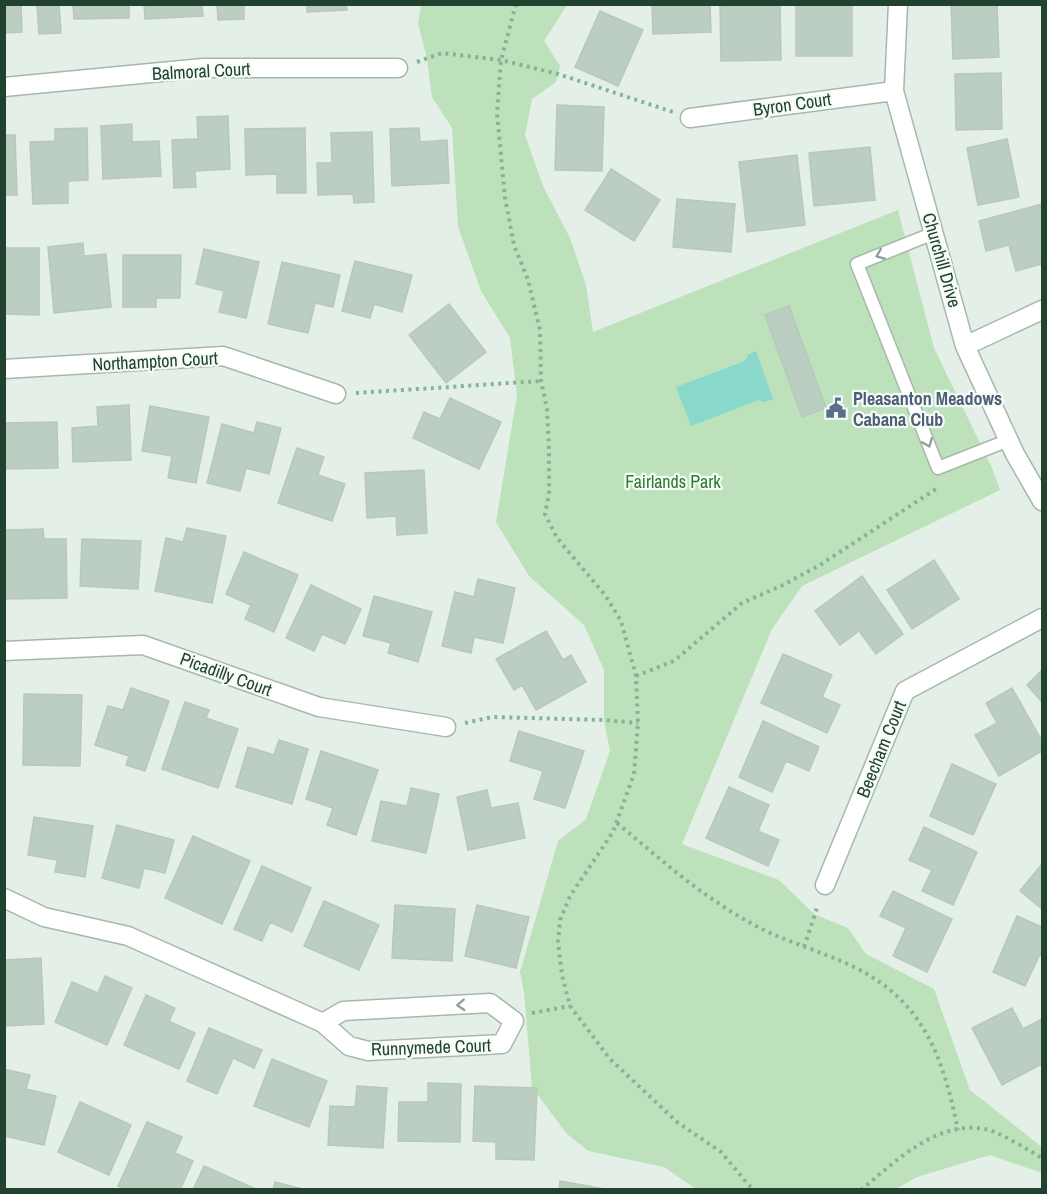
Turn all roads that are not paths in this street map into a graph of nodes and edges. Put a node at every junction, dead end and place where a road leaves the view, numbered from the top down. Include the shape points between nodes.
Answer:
1 (898, 4) edge
2 (398, 68) road end
3 (4, 87) edge
4 (894, 91) junction
5 (690, 118) road end
6 (934, 233) junction
7 (1042, 310) edge
8 (966, 346) junction
9 (4, 369) edge
10 (336, 394) road end
11 (1009, 440) junction
12 (1042, 501) edge
13 (1042, 618) edge
14 (4, 651) edge
15 (446, 727) road end
16 (825, 885) road end
17 (4, 898) edge
18 (322, 1023) junction

1 - 4 street, Churchill Drive
2 - 3 street, Balmoral Court via 203,68
4 - 5 street, Byron Court
4 - 6 street, Churchill Drive
6 - 8 street, Churchill Drive
6 -> 11 lane via 857,264 938,468
7 - 8 street
8 - 11 street, Churchill Drive
9 - 10 street, Northampton Court via 223,356
11 - 12 street, Churchill Drive
13 - 16 street, Beecham Court via 905,691
14 - 15 street, Picadilly Court via 143,645 319,708
17 - 18 street, Runnymede Court via 44,917 128,936
18 -> 18 street, Runnymede Court via 349,1046 368,1051 502,1044 514,1021 490,1003 343,1011

